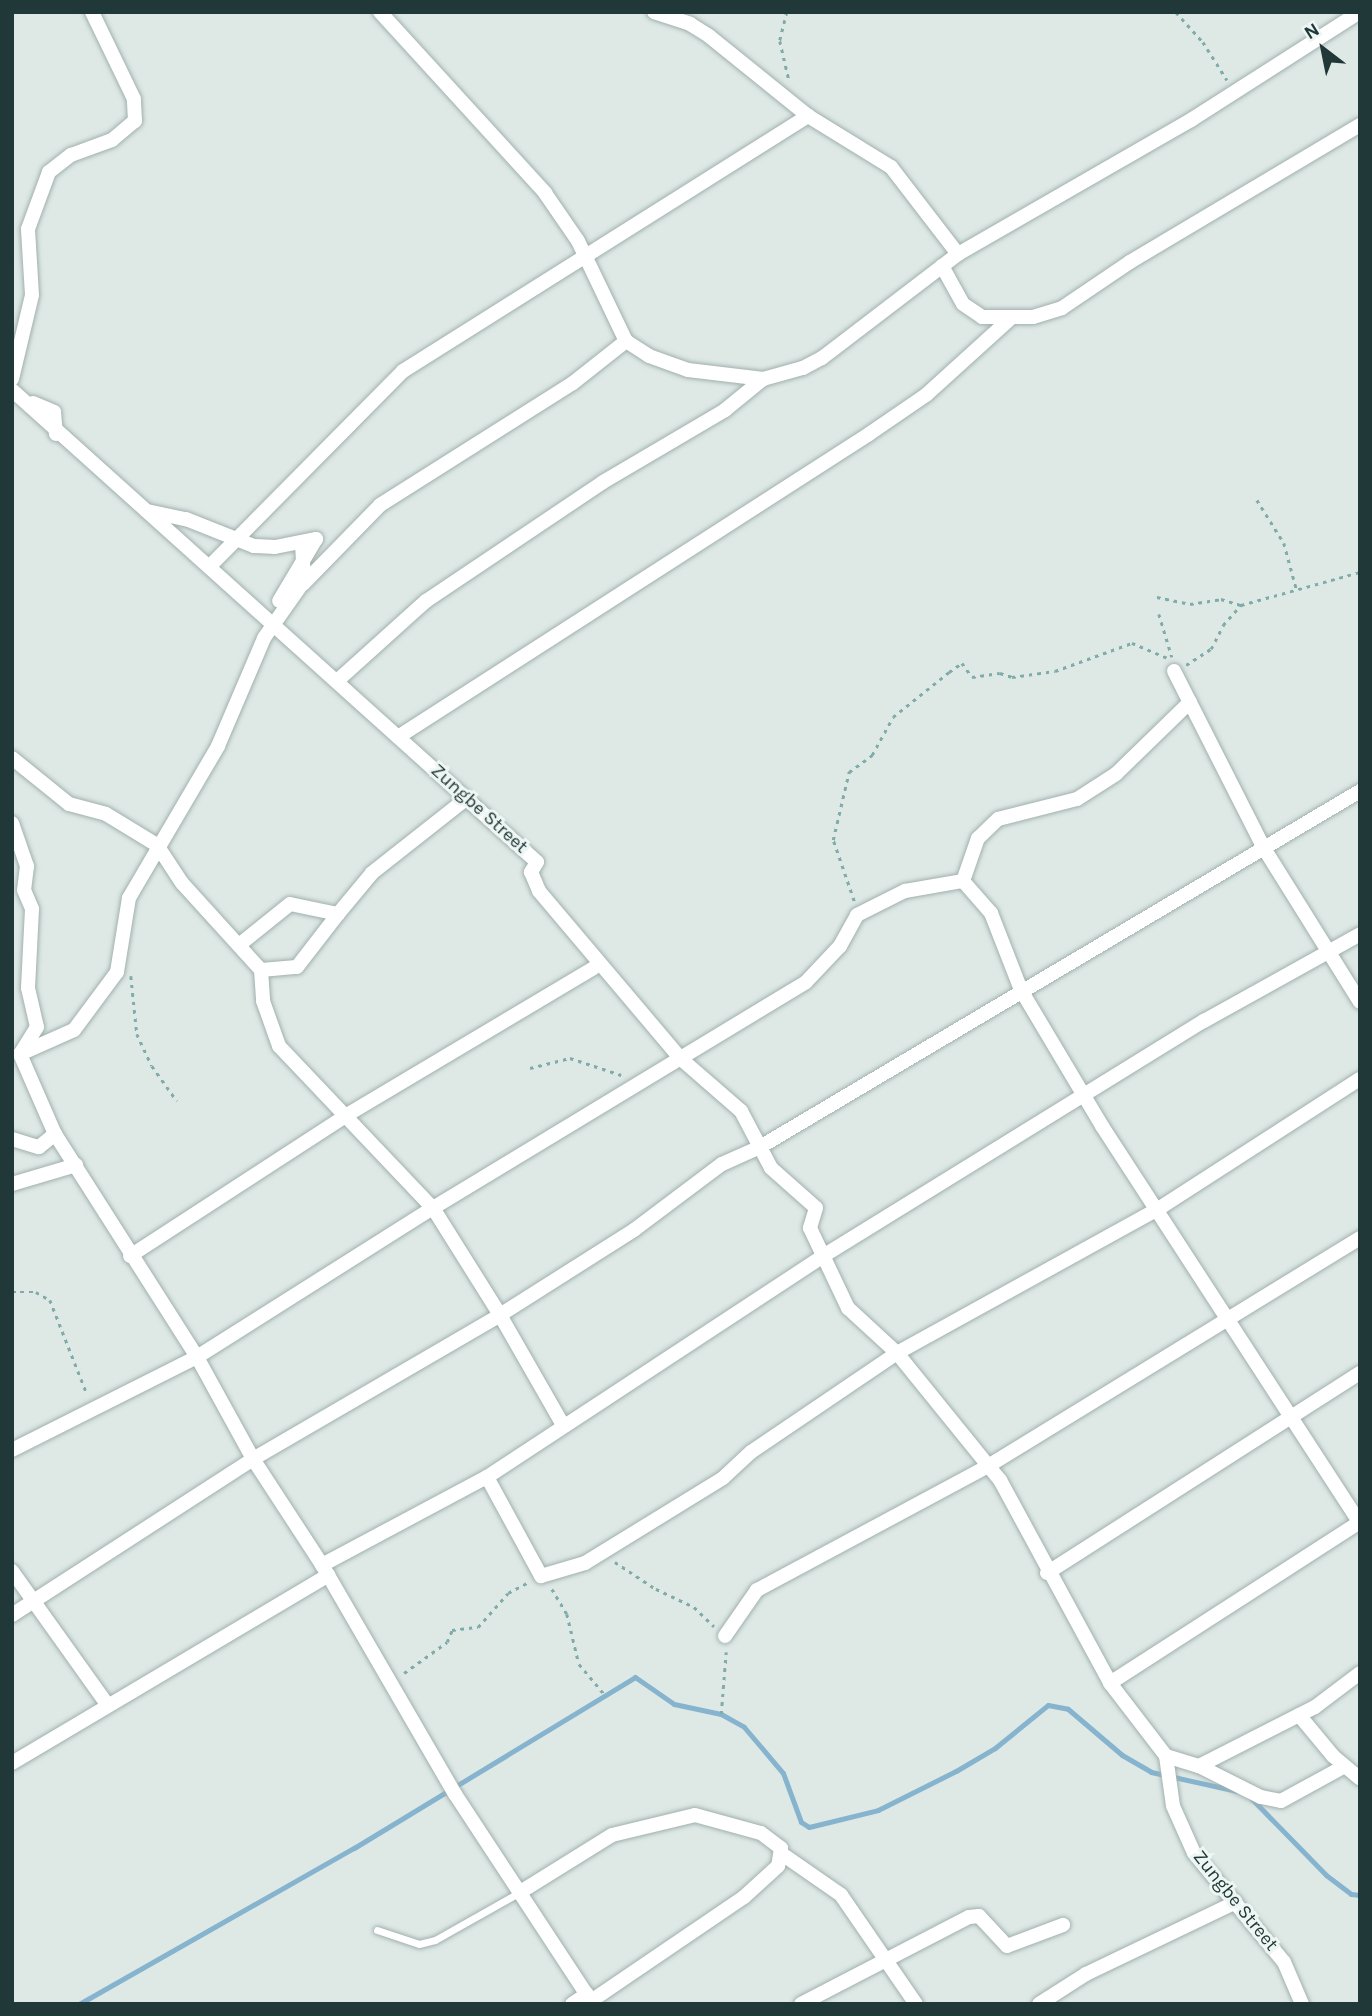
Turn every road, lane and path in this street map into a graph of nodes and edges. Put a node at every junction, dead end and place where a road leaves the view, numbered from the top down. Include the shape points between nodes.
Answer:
1 (92, 12) edge
2 (380, 12) edge
3 (654, 12) edge
4 (786, 12) edge
5 (1176, 12) edge
6 (1360, 12) edge
7 (790, 82) dead end
8 (1251, 83) junction
9 (808, 116) junction
10 (1360, 125) edge
11 (958, 254) junction
12 (586, 259) junction
13 (942, 266) junction
14 (1012, 318) junction
15 (626, 341) junction
16 (12, 379) edge
17 (763, 379) junction
18 (17, 394) edge
19 (1257, 500) dead end
20 (302, 542) junction
21 (209, 567) junction
22 (1360, 572) edge
23 (1297, 591) junction
24 (1157, 597) dead end
25 (1241, 605) junction
26 (1159, 614) dead end
27 (268, 620) junction
28 (1174, 671) junction
29 (337, 681) junction
30 (1190, 702) junction
31 (398, 737) junction
32 (12, 758) edge
33 (1360, 791) edge
34 (467, 798) junction
35 (12, 823) edge
36 (157, 845) junction
37 (1265, 850) junction
38 (27, 866) junction
39 (12, 872) edge
40 (963, 881) junction
41 (338, 914) junction
42 (857, 915) junction
43 (1360, 934) edge
44 (239, 945) junction
45 (1329, 954) junction
46 (122, 956) junction
47 (594, 968) dead end
48 (261, 970) junction
49 (1021, 990) junction
50 (1360, 1002) edge
51 (16, 1053) edge
52 (680, 1058) junction
53 (530, 1068) dead end
54 (625, 1077) dead end
55 (1360, 1079) edge
56 (1084, 1094) junction
57 (177, 1101) dead end
58 (347, 1115) junction
59 (55, 1134) junction
60 (12, 1139) edge
61 (760, 1147) junction
62 (76, 1165) junction
63 (12, 1184) edge
64 (433, 1208) junction
65 (1158, 1209) junction
66 (1360, 1238) edge
67 (130, 1256) junction
68 (823, 1256) junction
69 (12, 1292) edge
70 (500, 1315) junction
71 (1227, 1321) junction
72 (898, 1353) junction
73 (197, 1357) junction
74 (1360, 1373) edge
75 (93, 1410) junction
76 (1289, 1419) junction
77 (563, 1425) junction
78 (12, 1450) edge
79 (253, 1459) junction
80 (989, 1466) junction
81 (487, 1477) junction
82 (1359, 1523) edge
83 (585, 1563) junction
84 (325, 1570) junction
85 (12, 1571) edge
86 (1047, 1573) junction
87 (541, 1576) junction
88 (34, 1602) junction
89 (12, 1615) edge
90 (725, 1636) junction
91 (1360, 1673) edge
92 (390, 1683) junction
93 (1110, 1683) junction
94 (604, 1694) dead end
95 (106, 1703) junction
96 (721, 1714) dead end
97 (1299, 1715) junction
98 (1167, 1761) junction
99 (12, 1763) edge
100 (1199, 1766) junction
101 (1343, 1767) junction
102 (1360, 1779) edge
103 (782, 1854) junction
104 (522, 1891) junction
105 (1236, 1902) junction
106 (1063, 1925) dead end
107 (377, 1930) dead end
108 (888, 1959) junction
109 (591, 2000) edge
110 (572, 2004) edge
111 (801, 2004) edge
112 (916, 2004) edge
113 (1039, 2004) edge
114 (1302, 2004) edge

1 - 16 street via 134,99 135,121 112,140 71,155 50,172 28,229 32,295
2 - 12 street via 545,193
3 - 9 street via 709,36
4 - 7 path via 780,41
5 - 8 path via 1203,41 1225,79
6 - 8 street
8 - 11 street
9 - 11 street via 891,167
9 - 12 street
10 - 14 street via 1130,262 1062,308
11 - 13 street
12 - 15 street
12 - 21 street via 403,371
13 - 14 street via 963,304 982,317
13 - 17 street via 822,358
14 - 31 street via 926,395 869,434
15 - 17 street via 649,356 688,370
15 - 27 street via 573,383 380,505
17 - 29 street via 725,410 603,482 426,601
18 - 20 street via 54,412 60,445 136,509 186,519 254,546
18 - 21 street, Zungbe Street
19 - 23 path via 1284,543
20 - 27 street via 316,538
20 - 36 street via 304,581 264,638 218,746
21 - 27 street, Zungbe Street
22 - 23 path
23 - 25 path
24 - 25 path via 1190,604 1221,599
25 - 28 path via 1223,625 1211,649
26 - 28 path
27 - 29 street, Zungbe Street
28 - 30 street
28 - 42 path via 1169,659 1132,643 1055,671 1023,676 972,677 962,663 949,671 893,717 872,755 849,772 842,789 834,840
29 - 31 street, Zungbe Street
30 - 37 street
30 - 40 street via 1116,774 1077,799 998,819 978,838
31 - 34 street, Zungbe Street
32 - 36 street via 69,804 106,814
33 - 37 street
34 - 41 street via 372,873
34 - 52 street, Zungbe Street via 537,862 531,872 539,891
35 - 38 street
36 - 44 street via 182,883
36 - 46 street via 125,908
37 - 45 street
37 - 49 street
38 - 39 street
38 - 51 street via 24,890 32,909 28,988 37,1027
40 - 42 street via 905,891
40 - 49 street via 991,913
41 - 44 street via 289,904
41 - 48 street via 298,967
42 - 52 street via 840,946 806,982
43 - 45 street
44 - 48 street
45 - 50 street
45 - 56 street via 1204,1021
46 - 51 street via 117,972 74,1030
46 - 57 path via 135,993 137,1034 152,1066
47 - 58 street
48 - 58 street via 263,1001 279,1046
49 - 56 street
49 - 61 street
51 - 59 street
52 - 61 street, Zungbe Street via 741,1111
52 - 64 street
53 - 54 path via 570,1058
55 - 65 street
56 - 65 street
56 - 68 street
58 - 64 street
58 - 67 street
59 - 60 street via 39,1147
59 - 62 street
61 - 68 street, Zungbe Street via 771,1168 816,1208 810,1227
61 - 70 street via 722,1164 634,1230
62 - 63 street
62 - 67 street
64 - 70 street
64 - 73 street
65 - 71 street
65 - 72 street
66 - 71 street
67 - 73 street
68 - 72 street, Zungbe Street via 848,1308
68 - 77 street
69 - 75 path via 36,1292 50,1300
70 - 77 street
70 - 79 street
71 - 76 street
71 - 80 street
72 - 80 street, Zungbe Street
72 - 83 street via 751,1452 723,1478
73 - 75 street
73 - 79 street
74 - 76 street
75 - 78 street
76 - 82 street
76 - 86 street
77 - 81 street
79 - 84 street
79 - 88 street
80 - 86 street, Zungbe Street
80 - 90 street via 757,1590
81 - 84 street
81 - 87 street
82 - 93 street
83 - 87 street
83 - 90 path via 618,1563 694,1607
84 - 92 street
84 - 95 street
85 - 88 street
86 - 93 street, Zungbe Street
87 - 92 path via 508,1593 478,1626 452,1630 447,1642
87 - 94 path via 567,1614 579,1664
88 - 89 street
88 - 95 street
90 - 96 path
91 - 97 street
92 - 104 street via 455,1794
93 - 98 street, Zungbe Street
95 - 99 street
97 - 100 street
97 - 101 street
98 - 100 street
98 - 105 street, Zungbe Street via 1173,1806 1194,1853
100 - 101 street via 1261,1797 1281,1801
101 - 102 street
103 - 104 street via 778,1844 761,1833 695,1815 612,1835
103 - 108 street via 841,1895
103 - 109 street via 778,1866 744,1897
104 - 107 lane via 435,1940 419,1944
104 - 109 street
105 - 113 street via 1086,1974
105 - 114 street, Zungbe Street via 1284,1962
106 - 108 street via 1007,1946 979,1916 969,1917
108 - 111 street
108 - 112 street
109 - 110 street

